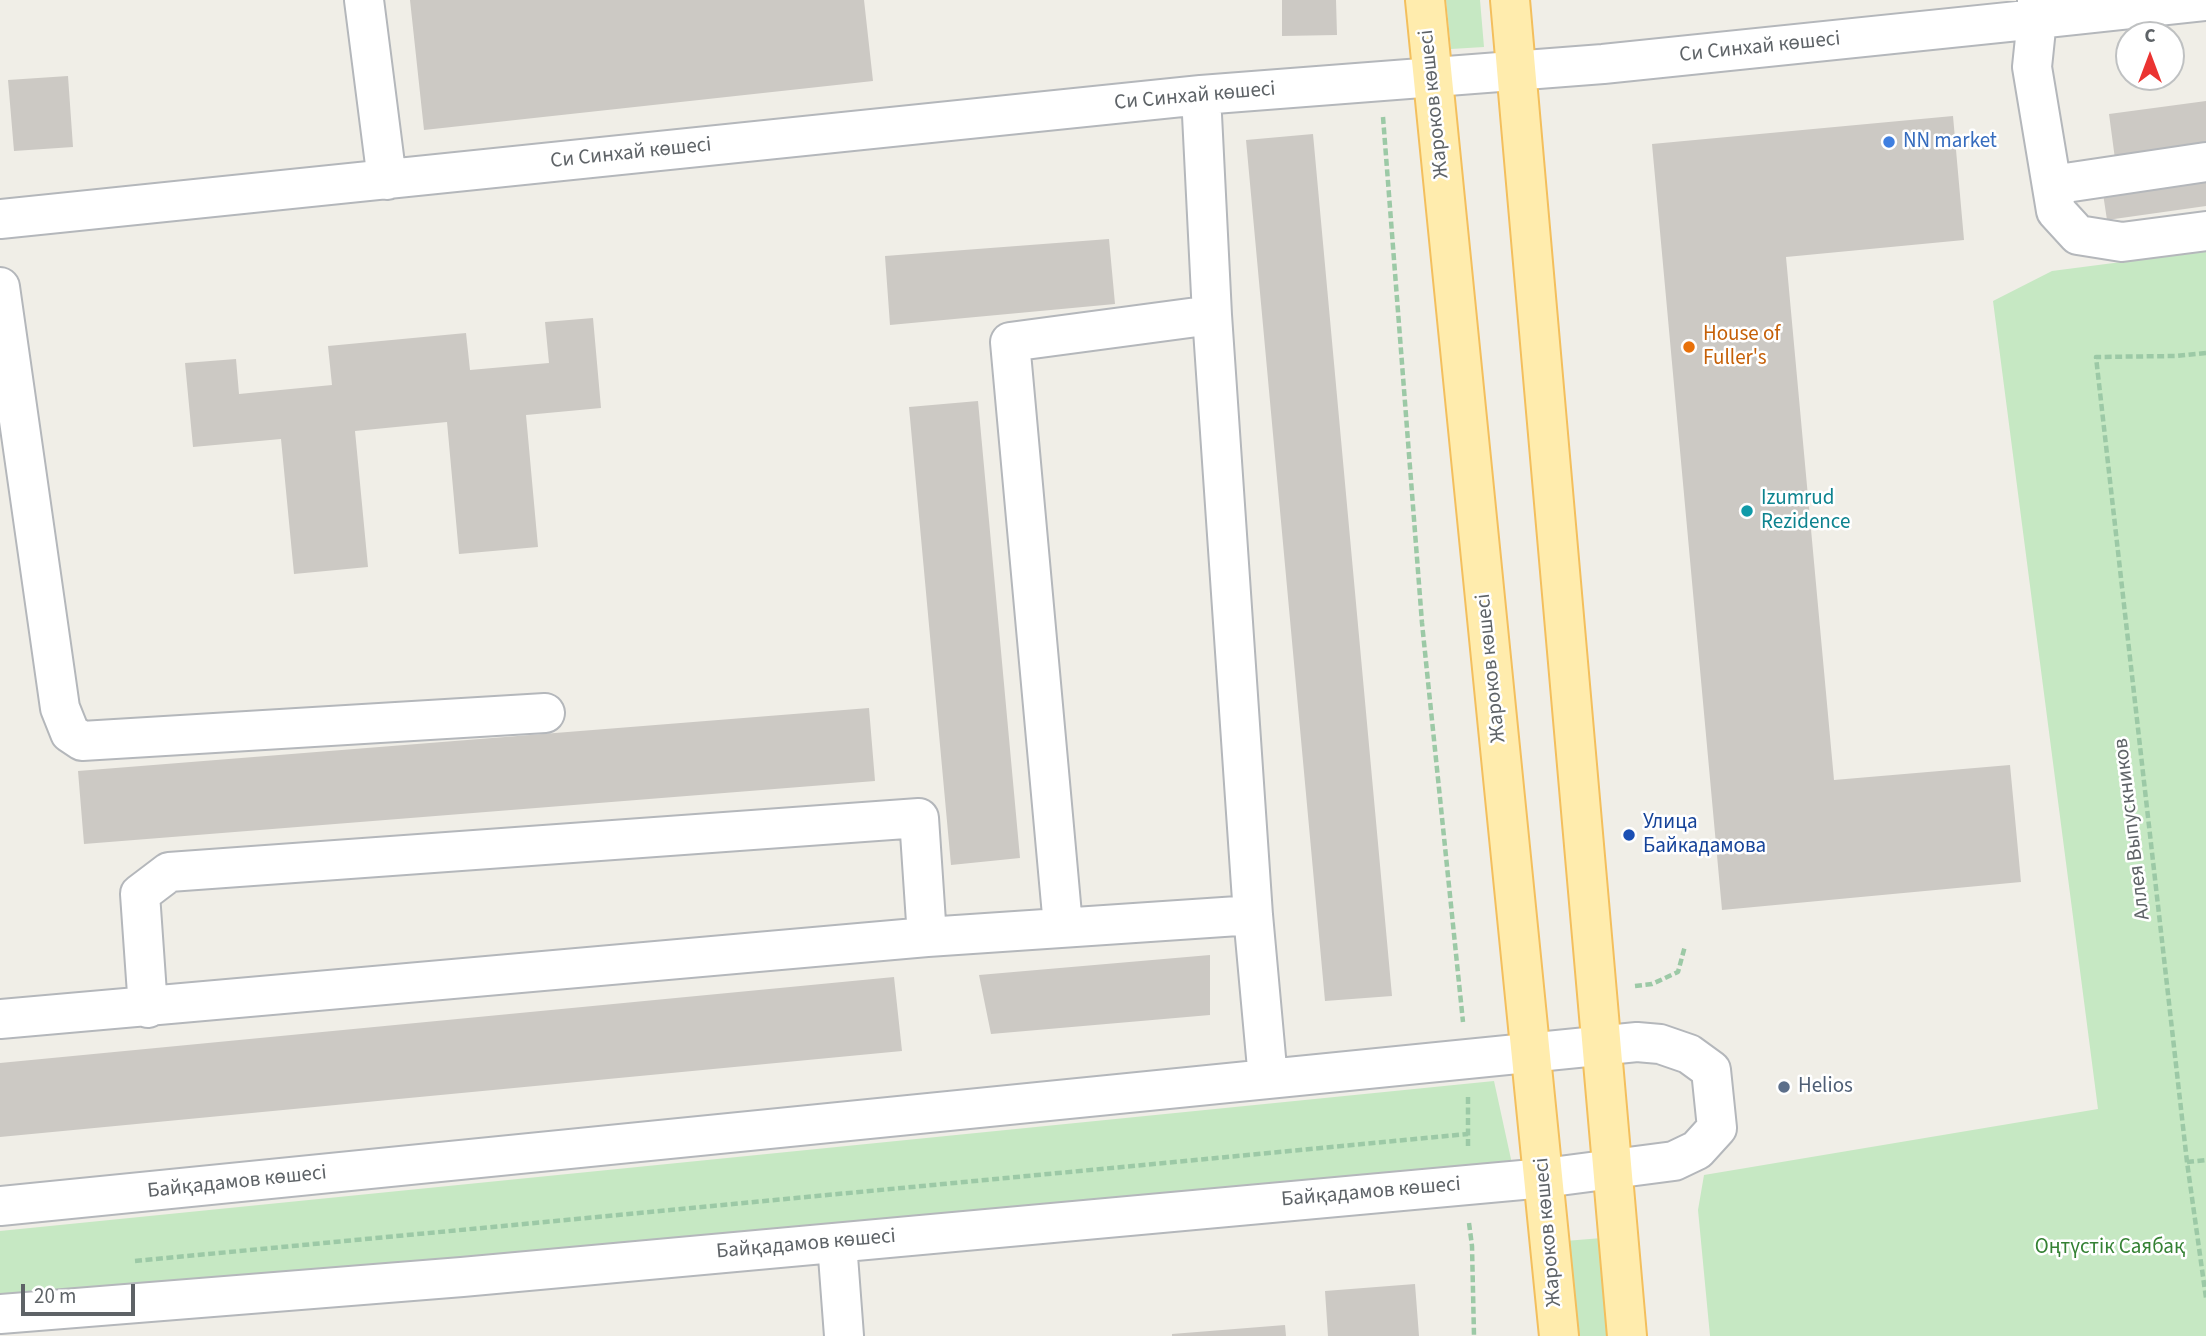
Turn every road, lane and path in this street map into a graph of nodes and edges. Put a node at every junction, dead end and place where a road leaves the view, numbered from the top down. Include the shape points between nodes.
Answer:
1 (365, 0) edge
2 (1425, 0) edge
3 (1510, 0) edge
4 (2206, 1) edge
5 (2037, 9) edge
6 (1517, 69) junction
7 (1432, 78) junction
8 (1380, 82) junction
9 (1201, 95) junction
10 (2206, 162) edge
11 (387, 180) junction
12 (2052, 185) junction
13 (0, 219) edge
14 (2206, 231) edge
15 (0, 287) edge
16 (1212, 315) junction
17 (2206, 353) edge
18 (545, 713) dead end
19 (1252, 915) junction
20 (1063, 926) junction
21 (927, 937) junction
22 (1685, 946) dead end
23 (1652, 984) dead end
24 (148, 1008) junction
25 (0, 1019) edge
26 (1602, 1046) junction
27 (1531, 1053) junction
28 (1467, 1059) junction
29 (1268, 1079) junction
30 (1468, 1134) junction
31 (2206, 1160) edge
32 (2187, 1162) junction
33 (1612, 1170) junction
34 (1544, 1178) junction
35 (1468, 1184) junction
36 (0, 1206) edge
37 (837, 1242) junction
38 (125, 1262) dead end
39 (2206, 1298) edge
40 (0, 1314) edge
41 (88, 1322) edge
42 (844, 1336) edge
43 (1474, 1336) edge
44 (1559, 1336) edge
45 (1627, 1336) edge

1 - 11 street
2 - 7 main road, Жароков көшесі
3 - 6 main road
4 - 5 street, Си Синхай көшесі
5 - 6 street, Си Синхай көшесі via 1604,64
5 - 12 street via 2032,67
6 - 7 street, Си Синхай көшесі
6 - 26 main road
7 - 8 street, Си Синхай көшесі
7 - 27 main road, Жароков көшесі
8 - 9 street, Си Синхай көшесі
8 - 28 path via 1422,623
9 - 11 street, Си Синхай көшесі
9 - 16 street
10 - 12 street
11 - 13 street, Си Синхай көшесі
12 - 14 street via 2056,211 2078,235 2122,242
15 - 18 street via 60,708 70,733 82,741
16 - 19 street
16 - 20 street via 1010,342
17 - 32 path, Аллея Выпускников via 2096,357
19 - 20 street
19 - 29 street
20 - 21 street
21 - 24 street
21 - 24 street via 919,818 169,872 140,894
22 - 23 path via 1678,972
24 - 25 street
26 - 27 street, Байқадамов көшесі
26 - 33 main road
26 - 33 street, Байқадамов көшесі via 1660,1044 1689,1054 1711,1070 1717,1128 1698,1150 1674,1161
27 - 28 street, Байқадамов көшесі
27 - 34 main road, Жароков көшесі
28 - 29 street, Байқадамов көшесі
28 - 30 path
29 - 36 street, Байқадамов көшесі
30 - 35 path
30 - 38 path
31 - 32 path
32 - 39 path, Аллея Выпускников
33 - 34 street, Байқадамов көшесі
33 - 45 main road
34 - 35 street, Байқадамов көшесі
34 - 44 main road, Жароков көшесі
35 - 37 street, Байқадамов көшесі
35 - 43 path
37 - 41 street, Байқадамов көшесі via 462,1277
37 - 42 street
40 - 41 street, Байқадамов көшесі

